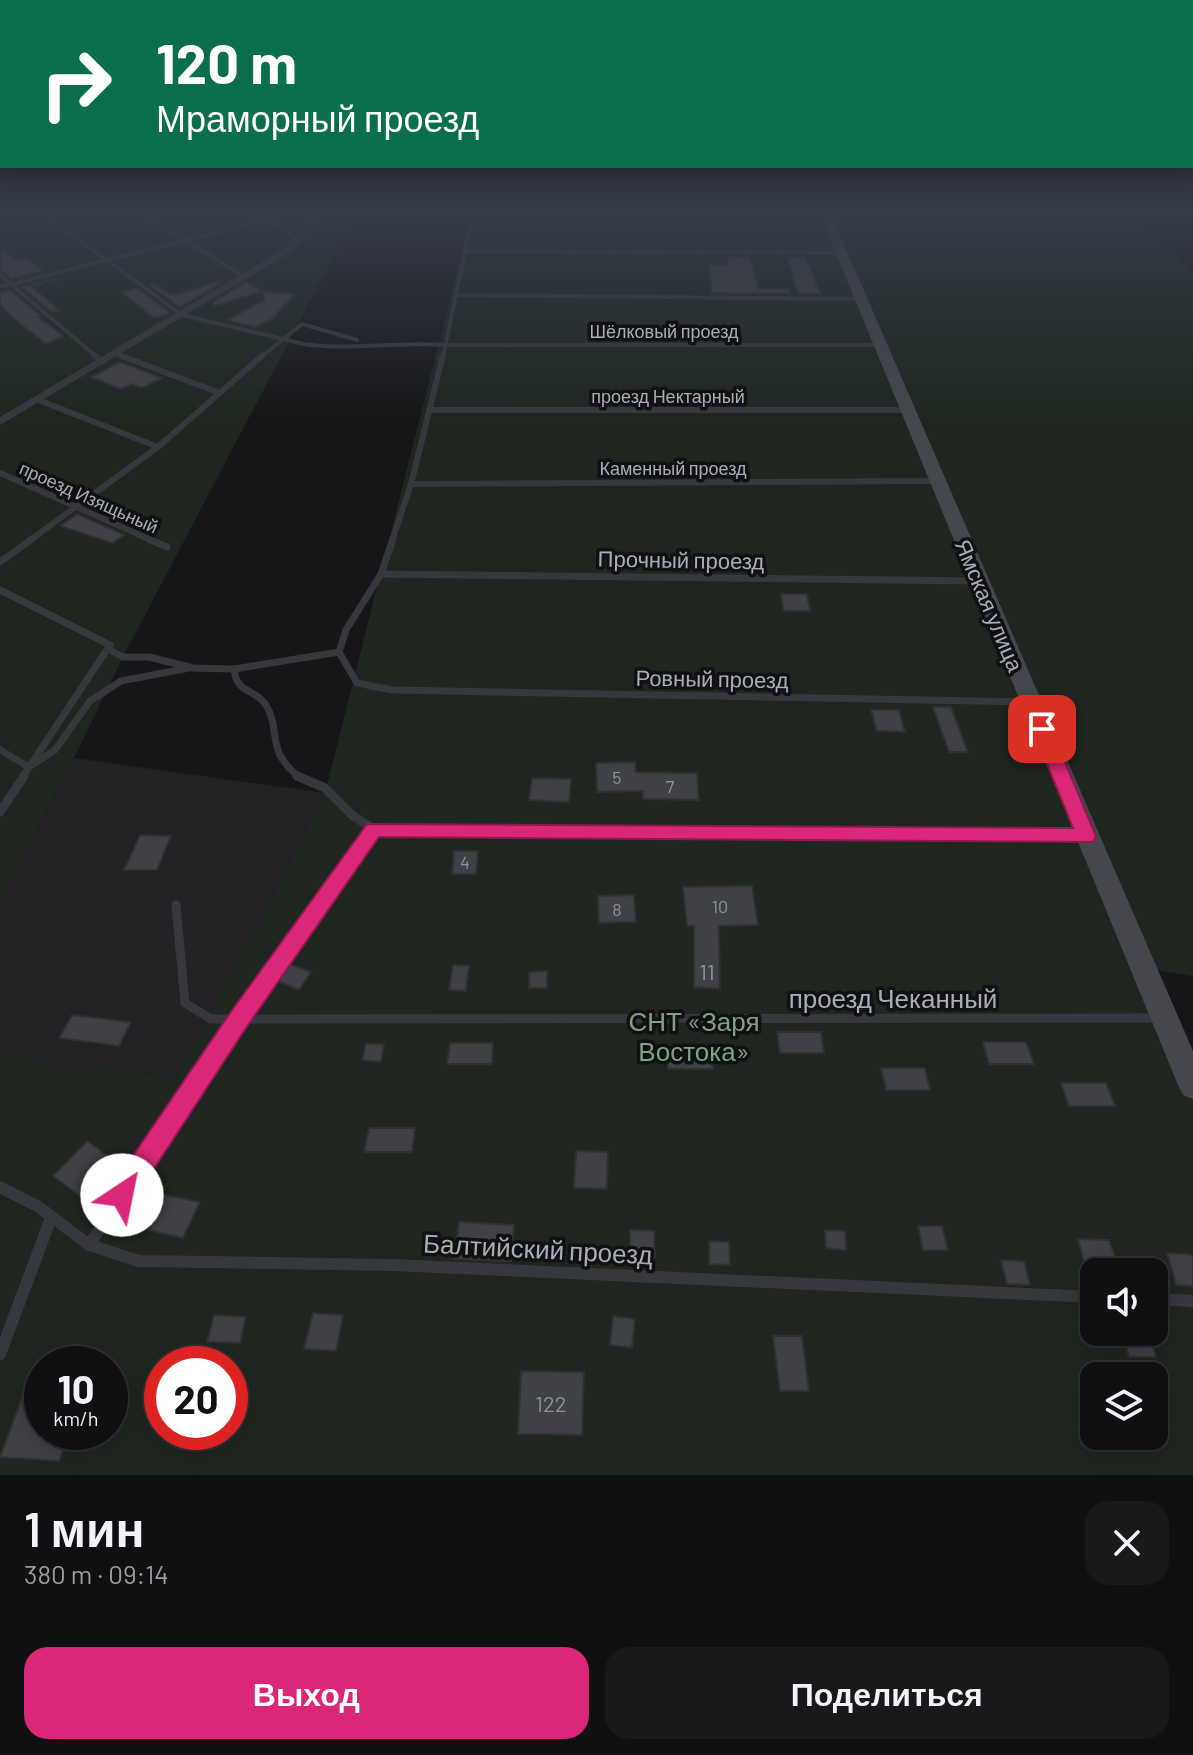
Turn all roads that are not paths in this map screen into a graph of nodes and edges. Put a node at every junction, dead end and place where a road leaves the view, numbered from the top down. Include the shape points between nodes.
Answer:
1 (6, 281) edge
2 (25, 281) edge
3 (133, 281) edge
4 (239, 281) edge
5 (460, 281) edge
6 (852, 281) edge
7 (10, 285) junction
8 (0, 287) edge
9 (458, 295) junction
10 (860, 299) junction
11 (182, 315) junction
12 (280, 340) junction
13 (378, 342) junction
14 (447, 345) junction
15 (881, 345) junction
16 (118, 354) junction
17 (103, 362) junction
18 (220, 393) junction
19 (36, 399) junction
20 (429, 410) junction
21 (907, 410) junction
22 (2, 418) edge
23 (158, 447) junction
24 (0, 473) edge
25 (935, 481) junction
26 (411, 484) junction
27 (75, 507) junction
28 (167, 547) dead end
29 (0, 562) edge
30 (381, 574) junction
31 (980, 581) junction
32 (0, 590) edge
33 (109, 647) junction
34 (339, 652) junction
35 (193, 668) junction
36 (234, 669) junction
37 (1032, 702) junction
38 (0, 750) edge
39 (29, 767) junction
40 (0, 812) edge
41 (374, 829) junction
42 (1086, 836) junction
43 (176, 905) dead end
44 (1163, 1018) junction
45 (238, 1021) junction
46 (1191, 1074) edge
47 (0, 1187) edge
48 (51, 1218) junction
49 (89, 1245) junction
50 (1080, 1296) edge
51 (1168, 1300) edge
52 (1193, 1301) edge
53 (0, 1354) edge

1 - 7 lane
2 - 7 lane
3 - 11 lane
4 - 11 street
5 - 9 lane
6 - 10 street, Ямская улица
7 - 8 lane
7 - 17 lane
9 - 10 lane
9 - 14 lane
10 - 15 street, Ямская улица
11 - 12 lane
11 - 16 street
12 - 13 lane via 324,347
12 - 13 lane via 302,324
12 - 18 lane
13 - 14 lane, Шёлковый проезд
14 - 15 lane, Шёлковый проезд
14 - 20 lane
15 - 21 street, Ямская улица
16 - 17 street
16 - 18 lane
17 - 19 street
18 - 23 lane
19 - 22 street
19 - 23 lane
20 - 21 lane, проезд Нектарный
20 - 26 lane
21 - 25 street, Ямская улица
23 - 27 lane
24 - 27 lane, проезд Изящьный
25 - 26 lane, Каменный проезд
25 - 31 street, Ямская улица
26 - 30 lane
27 - 28 lane, проезд Изящьный
27 - 29 lane
30 - 31 lane, Прочный проезд
30 - 34 lane via 346,630
31 - 37 street, Ямская улица
32 - 33 lane
33 - 35 lane via 123,657 149,657
33 - 39 lane
34 - 36 lane
34 - 37 lane, Ровный проезд via 357,683 392,690
35 - 36 lane
35 - 39 lane via 121,681 90,701 55,750
36 - 41 lane via 234,682 268,709 277,752 299,777 326,788 355,821
37 - 42 street, Ямская улица
38 - 39 lane
39 - 40 lane
41 - 42 lane
41 - 45 lane
42 - 44 street, Ямская улица
43 - 45 lane, проезд Чеканный via 185,1003 211,1019
44 - 45 lane, проезд Чеканный
44 - 46 street, Ямская улица
45 - 49 lane
47 - 48 lane, Балтийский проезд
48 - 49 lane, Балтийский проезд
48 - 53 lane
49 - 50 lane, Балтийский проезд via 139,1261 393,1265
51 - 52 lane

